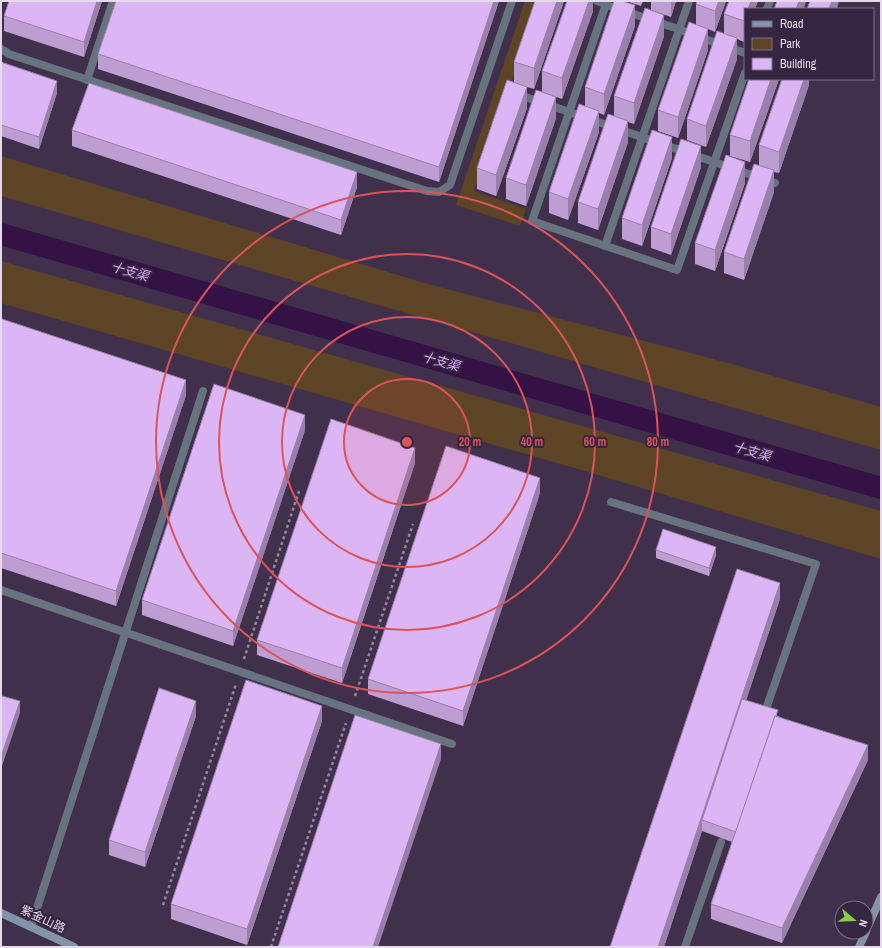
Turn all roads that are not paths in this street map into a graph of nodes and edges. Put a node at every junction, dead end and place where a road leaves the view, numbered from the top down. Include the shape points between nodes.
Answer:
1 (113, 1) edge
2 (512, 1) edge
3 (597, 1) edge
4 (689, 1) edge
5 (607, 3) edge
6 (679, 30) junction
7 (1, 49) edge
8 (744, 53) edge
9 (744, 76) edge
10 (87, 80) junction
11 (512, 93) edge
12 (569, 112) junction
13 (642, 137) junction
14 (714, 162) junction
15 (775, 183) edge
16 (605, 246) junction
17 (203, 391) dead end
18 (611, 502) dead end
19 (1, 590) edge
20 (126, 632) junction
21 (765, 712) edge
22 (452, 744) dead end
23 (720, 842) edge
24 (881, 897) edge
25 (1, 913) edge
26 (874, 913) edge
27 (31, 927) junction
28 (687, 946) edge
29 (74, 947) edge

1 - 10 lane
2 - 10 lane via 450,186 439,192 427,191
3 - 5 lane
4 - 6 lane
5 - 6 lane
5 - 12 lane
6 - 8 lane
6 - 13 lane
7 - 10 lane
9 - 14 lane
11 - 12 lane
12 - 13 lane
12 - 16 lane via 532,220
13 - 14 lane
13 - 16 lane
14 - 15 lane
14 - 16 lane via 677,270
17 - 20 lane
18 - 21 lane via 816,564
19 - 20 lane
20 - 22 lane
20 - 27 lane
23 - 28 lane
24 - 26 street
25 - 27 street, 紫金山路
27 - 29 street, 紫金山路

